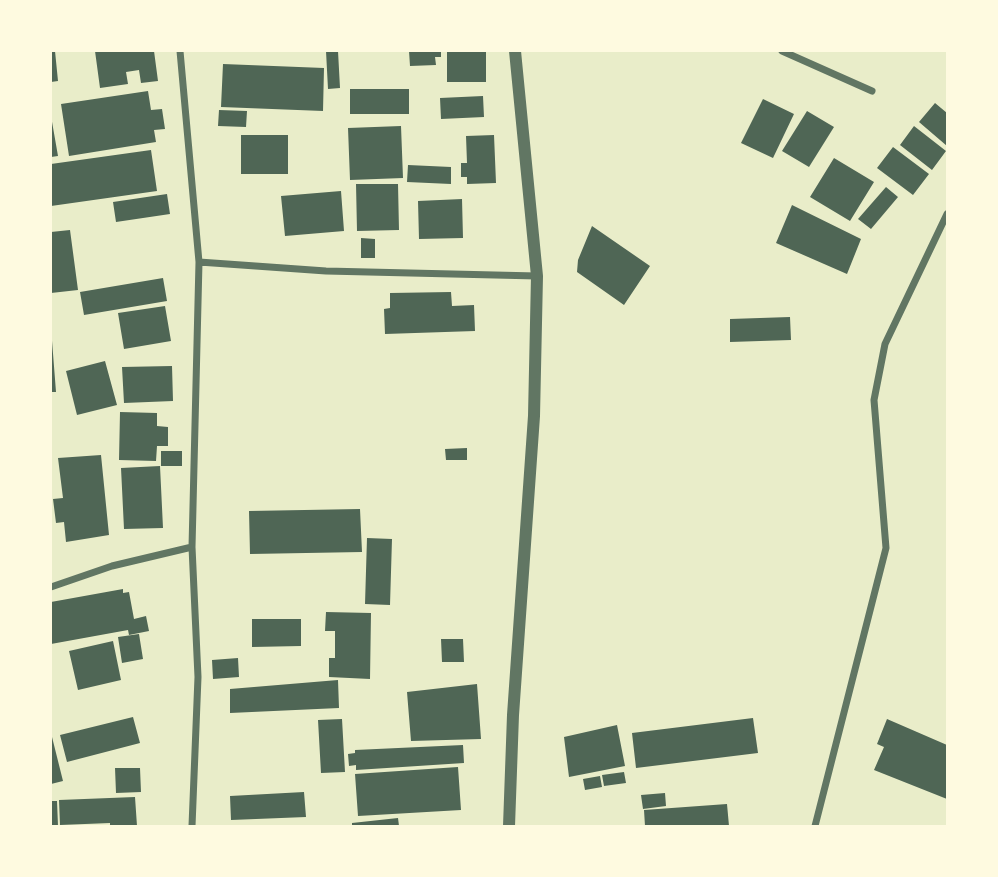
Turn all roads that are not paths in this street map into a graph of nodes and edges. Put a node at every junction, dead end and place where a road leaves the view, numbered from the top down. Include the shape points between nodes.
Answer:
1 (180, 51) edge
2 (515, 51) edge
3 (782, 51) edge
4 (872, 92) dead end
5 (947, 214) edge
6 (199, 262) junction
7 (537, 276) junction
8 (192, 547) junction
9 (51, 587) edge
10 (192, 826) edge
11 (509, 826) edge
12 (815, 826) edge

1 - 6 street
2 - 7 street
3 - 4 street
5 - 12 street via 885,344 874,400 886,548
6 - 7 street via 326,271
6 - 8 street
7 - 11 street via 534,416
8 - 9 street via 112,566
8 - 10 street via 198,677

